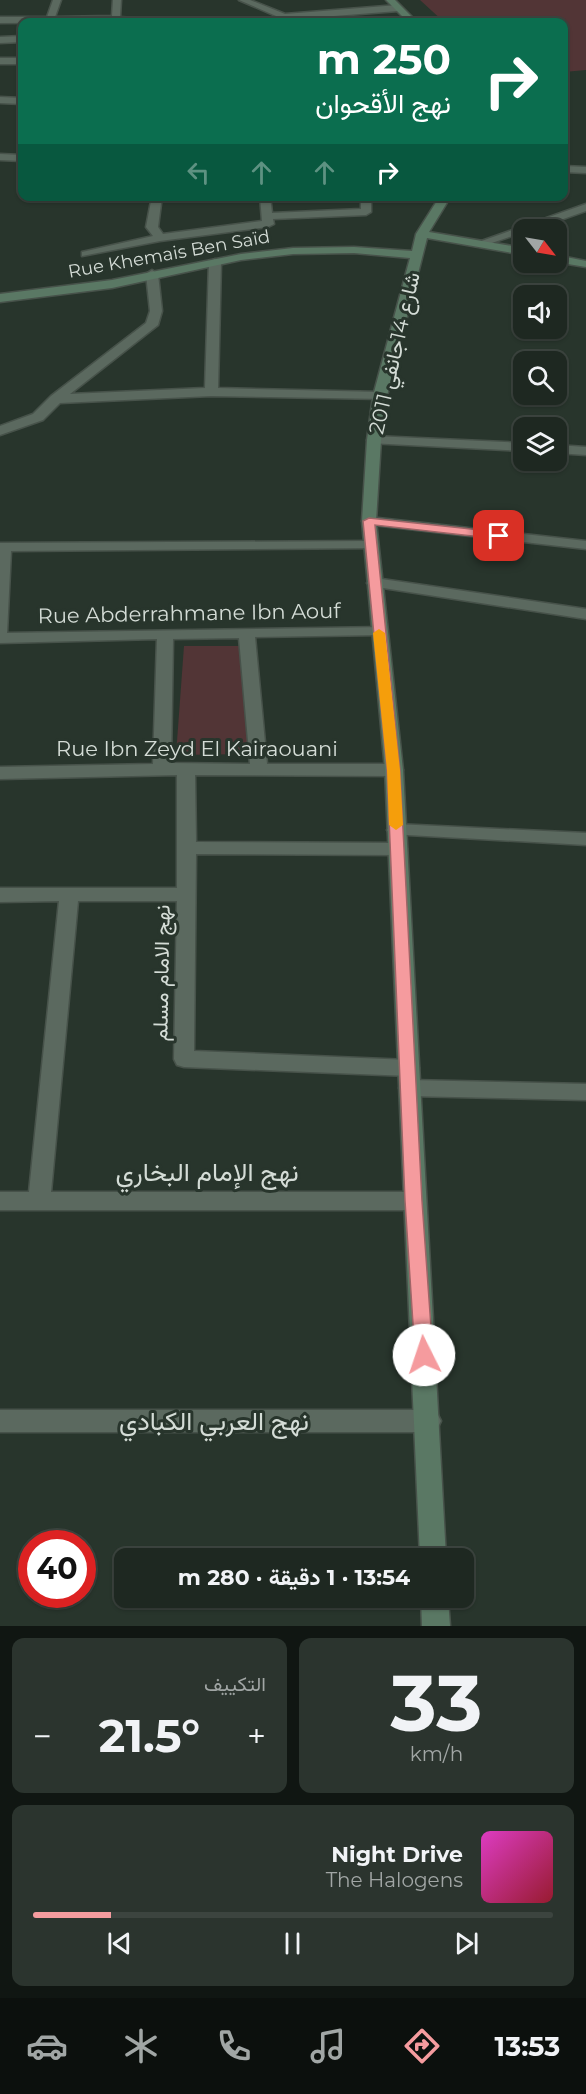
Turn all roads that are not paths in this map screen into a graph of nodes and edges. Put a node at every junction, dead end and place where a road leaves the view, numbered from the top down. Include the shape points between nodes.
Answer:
1 (57, 0) edge
2 (117, 0) edge
3 (243, 0) edge
4 (390, 0) edge
5 (398, 8) junction
6 (284, 17) joint
7 (51, 18) edge
8 (114, 18) edge
9 (409, 18) edge
10 (0, 20) edge
11 (18, 20) edge
12 (18, 39) edge
13 (0, 40) edge
14 (0, 61) edge
15 (18, 61) edge
16 (0, 100) edge
17 (18, 101) edge
18 (0, 157) edge
19 (18, 158) edge
20 (568, 169) edge
21 (586, 170) edge
22 (156, 201) edge
23 (266, 201) edge
24 (366, 201) edge
25 (443, 201) edge
26 (586, 207) edge
27 (268, 216) junction
28 (422, 234) junction
29 (159, 238) junction
30 (479, 244) junction
31 (513, 250) edge
32 (86, 254) dead end
33 (416, 255) junction
34 (567, 260) edge
35 (215, 262) junction
36 (586, 264) edge
37 (152, 274) junction
38 (0, 298) edge
39 (211, 392) junction
40 (380, 396) junction
41 (57, 399) junction
42 (0, 430) edge
43 (374, 440) junction
44 (513, 446) edge
45 (567, 450) edge
46 (586, 451) edge
47 (369, 521) junction
48 (371, 545) junction
49 (586, 545) edge
50 (2, 547) edge
51 (375, 583) junction
52 (586, 614) edge
53 (0, 618) edge
54 (378, 630) junction
55 (0, 631) edge
56 (247, 633) junction
57 (165, 636) junction
58 (0, 638) edge
59 (162, 769) junction
60 (186, 769) junction
61 (259, 769) junction
62 (394, 770) junction
63 (0, 773) edge
64 (396, 830) junction
65 (586, 839) edge
66 (187, 848) junction
67 (398, 849) junction
68 (0, 894) edge
69 (69, 894) junction
70 (186, 894) junction
71 (410, 1078) junction
72 (586, 1092) edge
73 (0, 1201) edge
74 (39, 1201) junction
75 (414, 1201) junction
76 (0, 1421) edge
77 (428, 1421) junction
78 (434, 1548) edge
79 (435, 1608) edge
80 (436, 1626) edge

1 - 7 street
2 - 8 street
3 - 6 street
4 - 5 street
5 - 6 street via 337,9
5 - 9 street
10 - 11 street
12 - 13 street
14 - 15 street
16 - 17 street
18 - 19 street
20 - 21 street
22 - 29 street via 152,227
23 - 27 street
24 - 27 street via 366,212
25 - 28 street, شارع 14جانفي 2011
26 - 30 street
27 - 29 street via 268,225
28 - 30 street
28 - 33 street, شارع 14جانفي 2011
29 - 32 street
30 - 31 street
33 - 35 street, Rue Khemais Ben Saïd via 338,249
33 - 40 street, شارع 14جانفي 2011
34 - 36 street
35 - 37 street, Rue Khemais Ben Saïd
35 - 39 street
37 - 38 street, Rue Khemais Ben Saïd via 100,286
37 - 41 street via 156,310 152,325
39 - 40 street
39 - 41 street
40 - 43 street, شارع 14جانفي 2011
41 - 42 street via 38,417
43 - 44 street
43 - 47 street, شارع 14جانفي 2011
45 - 46 street
47 - 48 street, شارع 14جانفي 2011
47 - 49 street
48 - 50 street
48 - 51 street, شارع 14جانفي 2011
50 - 53 street
51 - 52 street
51 - 54 street, شارع 14جانفي 2011
53 - 55 street
54 - 56 street, Rue Abderrahmane Ibn Aouf
54 - 62 street, شارع 14جانفي 2011
56 - 57 street, Rue Abderrahmane Ibn Aouf
56 - 61 street
57 - 58 street, Rue Abderrahmane Ibn Aouf
57 - 59 street
59 - 60 street, Rue Ibn Zeyd El Kairaouani
59 - 63 street, Rue Ibn Zeyd El Kairaouani
60 - 61 street, Rue Ibn Zeyd El Kairaouani
60 - 66 street, نهج الامام مسلم
61 - 62 street, Rue Ibn Zeyd El Kairaouani
62 - 64 street, شارع 14جانفي 2011
64 - 65 street
64 - 67 street, شارع 14جانفي 2011
66 - 67 street
66 - 70 street, نهج الامام مسلم
67 - 71 street, شارع 14جانفي 2011
68 - 69 street
69 - 70 street
69 - 74 street
70 - 71 street, نهج الامام مسلم via 184,1059
71 - 72 street
71 - 75 street, شارع 14جانفي 2011
73 - 74 street, نهج الإمام البخاري
74 - 75 street, نهج الإمام البخاري
75 - 77 street, شارع 14جانفي 2011
76 - 77 street, نهج العربي الكبادي
77 - 78 street, شارع 14جانفي 2011
79 - 80 street

